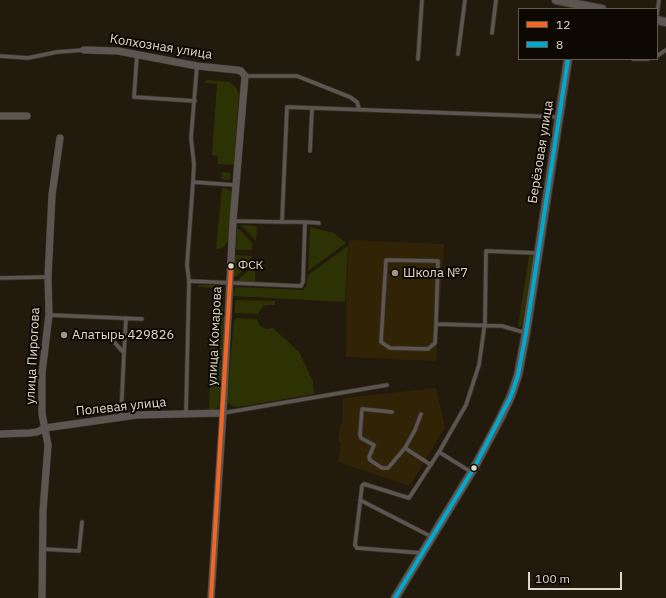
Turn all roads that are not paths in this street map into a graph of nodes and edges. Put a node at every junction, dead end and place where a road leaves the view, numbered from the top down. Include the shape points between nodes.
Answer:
1 (422, 0) edge
2 (465, 0) edge
3 (496, 0) edge
4 (556, 0) edge
5 (576, 6) edge
6 (592, 8) edge
7 (492, 33) dead end
8 (84, 50) joint
9 (137, 54) junction
10 (458, 54) dead end
11 (0, 56) edge
12 (418, 59) dead end
13 (568, 60) edge
14 (197, 66) junction
15 (245, 76) junction
16 (194, 101) junction
17 (312, 108) junction
18 (359, 109) junction
19 (0, 116) edge
20 (27, 116) dead end
21 (559, 117) junction
22 (60, 138) dead end
23 (310, 151) dead end
24 (193, 182) junction
25 (236, 186) junction
26 (233, 220) junction
27 (282, 222) junction
28 (305, 222) junction
29 (319, 223) dead end
30 (538, 253) junction
31 (48, 277) junction
32 (0, 278) edge
33 (189, 281) junction
34 (230, 284) junction
35 (49, 315) junction
36 (126, 318) junction
37 (142, 319) dead end
38 (436, 324) junction
39 (484, 325) junction
40 (526, 333) junction
41 (106, 334) dead end
42 (124, 353) junction
43 (387, 385) dead end
44 (392, 412) dead end
45 (186, 413) junction
46 (223, 413) junction
47 (421, 414) dead end
48 (121, 417) junction
49 (45, 428) junction
50 (0, 434) edge
51 (404, 448) junction
52 (439, 452) junction
53 (431, 465) junction
54 (471, 472) junction
55 (360, 500) junction
56 (82, 522) dead end
57 (432, 537) junction
58 (42, 549) junction
59 (422, 553) junction
60 (42, 598) edge
61 (211, 598) edge
62 (395, 598) edge

1 - 12 lane
2 - 10 lane
3 - 7 lane
4 - 5 street
5 - 6 street
8 - 9 street, Колхозная улица
8 - 11 lane, Колхозная улица via 28,58
9 - 14 street, Колхозная улица
9 - 16 lane via 134,97
13 - 21 street, Берёзовая улица
14 - 15 street, Колхозная улица via 242,71
14 - 16 lane
15 - 18 lane via 297,76 350,97 357,102
15 - 25 street, улица Комарова
16 - 24 lane via 191,138
17 - 18 lane
17 - 23 lane
17 - 27 lane via 287,107
18 - 21 lane
19 - 20 street
21 - 30 street, Берёзовая улица
22 - 31 street, улица Пирогова via 52,195
24 - 25 lane
24 - 33 lane via 187,252
25 - 26 street, улица Комарова
26 - 27 lane
26 - 34 street, улица Комарова
27 - 28 lane
28 - 29 lane
28 - 34 lane via 301,286
30 - 39 lane via 486,251
30 - 40 street, Берёзовая улица
31 - 32 lane
31 - 35 street, улица Пирогова
33 - 34 lane
33 - 45 lane
34 - 46 street, улица Комарова
35 - 36 lane
35 - 49 street, улица Пирогова via 42,373 42,414
36 - 37 lane
36 - 42 lane
38 - 38 lane via 434,343 428,349 390,348 381,342 386,260 438,261
38 - 39 lane
39 - 40 lane via 502,326
39 - 52 lane via 479,365 466,404
40 - 54 street, Берёзовая улица via 511,396
41 - 42 lane
42 - 48 lane
43 - 46 lane, Полевая улица
44 - 51 lane via 362,409 361,438 374,445 370,460 382,468 388,468
45 - 46 street, Полевая улица
45 - 48 street, Полевая улица
46 - 61 street, улица Комарова
47 - 51 lane via 416,430
48 - 49 street, Полевая улица
49 - 50 street, Полевая улица via 37,432
49 - 58 street, улица Пирогова via 48,445
51 - 53 lane
52 - 53 lane
52 - 54 lane
53 - 55 lane via 409,498 364,484
54 - 57 street, Берёзовая улица
55 - 57 lane
55 - 59 lane via 355,545 357,548
56 - 58 lane via 78,551
57 - 59 street, Берёзовая улица
58 - 60 street, улица Пирогова
59 - 62 street, Берёзовая улица

